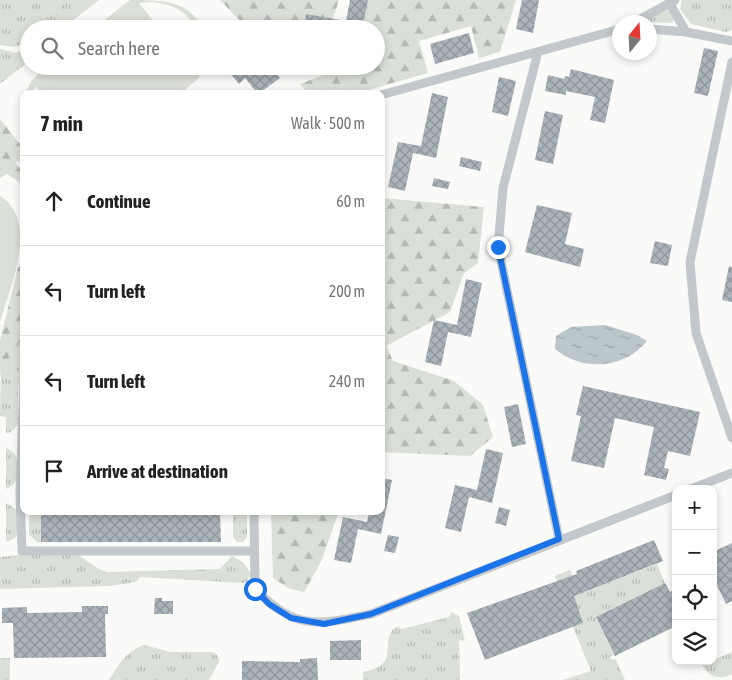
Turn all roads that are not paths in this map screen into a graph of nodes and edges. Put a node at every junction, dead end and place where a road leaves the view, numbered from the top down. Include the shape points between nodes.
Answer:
1 (672, 2) edge
2 (648, 15) edge
3 (657, 30) edge
4 (612, 31) edge
5 (686, 32) junction
6 (732, 41) edge
7 (538, 52) junction
8 (732, 62) edge
9 (385, 95) edge
10 (732, 438) edge
11 (732, 473) edge
12 (701, 485) edge
13 (672, 497) edge
14 (22, 515) edge
15 (254, 515) edge
16 (559, 539) junction
17 (254, 551) junction

1 - 2 street
1 - 5 street
3 - 5 street
4 - 7 street
5 - 6 street
7 - 9 street
7 - 16 street via 503,188 498,247
8 - 10 street via 690,262 696,333
11 - 12 street
13 - 16 street
14 - 17 street via 22,550
15 - 17 street
16 - 17 street via 371,614 324,624 291,618 269,604 255,589

